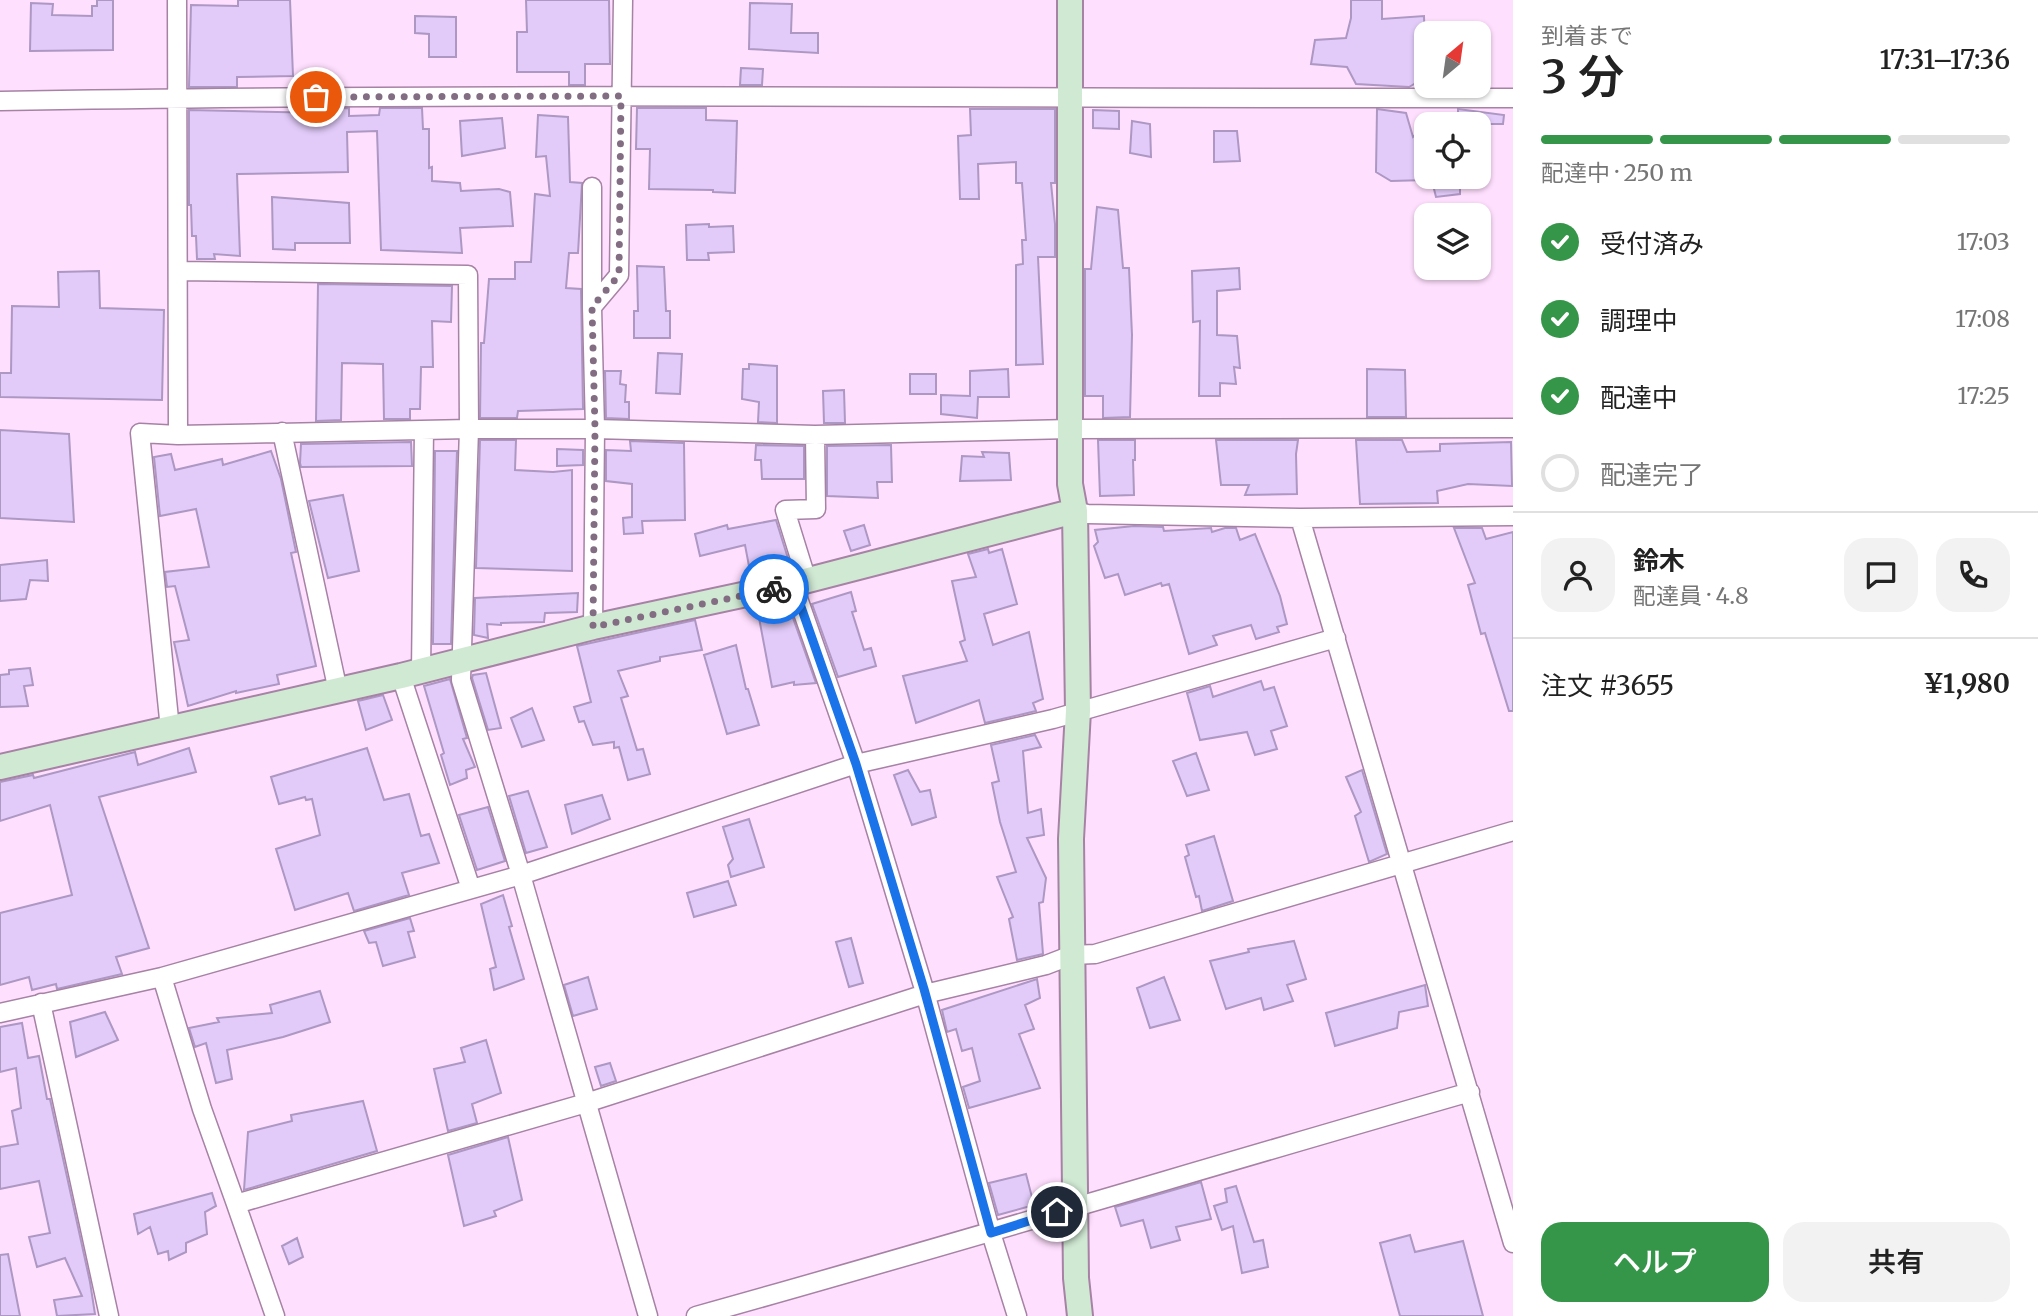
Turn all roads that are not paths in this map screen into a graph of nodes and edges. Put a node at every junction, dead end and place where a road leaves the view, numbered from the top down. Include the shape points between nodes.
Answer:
1 (177, 0) edge
2 (623, 0) edge
3 (1070, 0) edge
4 (621, 96) junction
5 (177, 98) junction
6 (1513, 98) edge
7 (1072, 99) junction
8 (0, 101) edge
9 (592, 187) dead end
10 (179, 271) junction
11 (592, 307) junction
12 (1513, 428) edge
13 (469, 429) junction
14 (595, 429) junction
15 (1071, 429) junction
16 (424, 430) junction
17 (282, 432) junction
18 (178, 435) junction
19 (815, 435) junction
20 (1075, 511) junction
21 (1513, 516) edge
22 (1300, 518) junction
23 (800, 583) junction
24 (593, 627) junction
25 (1336, 638) junction
26 (463, 660) junction
27 (411, 674) junction
28 (338, 691) junction
29 (1078, 711) junction
30 (170, 729) junction
31 (856, 764) junction
32 (0, 768) edge
33 (1513, 831) edge
34 (1402, 864) junction
35 (521, 875) junction
36 (471, 889) junction
37 (1072, 955) junction
38 (162, 977) junction
39 (925, 994) junction
40 (41, 1003) junction
41 (0, 1013) edge
42 (1470, 1092) junction
43 (586, 1103) junction
44 (236, 1204) junction
45 (1076, 1205) junction
46 (991, 1233) junction
47 (1513, 1243) edge
48 (109, 1316) edge
49 (275, 1316) edge
50 (648, 1316) edge
51 (696, 1316) edge
52 (1017, 1316) edge
53 (1080, 1316) edge

1 - 5 street
2 - 4 street
3 - 7 street
4 - 5 street
4 - 7 street
4 - 11 street via 619,275
5 - 8 street
5 - 10 street
6 - 7 street
7 - 15 street
9 - 11 street
10 - 13 street via 468,275
10 - 18 street
11 - 14 street
12 - 15 street
13 - 14 street
13 - 16 street
13 - 26 street
14 - 19 street
14 - 24 street
15 - 19 street
15 - 20 street via 1070,484
16 - 17 street
16 - 27 street
17 - 18 street
17 - 28 street
18 - 30 street via 140,433
19 - 23 street via 816,509 785,510
20 - 22 street
20 - 23 street
20 - 29 street
21 - 22 street
22 - 25 street
23 - 24 street
23 - 31 street
24 - 26 street
25 - 29 street
25 - 34 street
26 - 27 street
26 - 35 street via 461,680
27 - 28 street
27 - 36 street
28 - 30 street
29 - 31 street
29 - 37 street via 1071,839
30 - 32 street
31 - 35 street
31 - 39 street
33 - 34 street
34 - 37 street via 1095,954
34 - 42 street
35 - 36 street
35 - 43 street
36 - 38 street
37 - 39 street
37 - 45 street
38 - 40 street
38 - 44 street
39 - 43 street
39 - 46 street
40 - 41 street
40 - 48 street
42 - 45 street
42 - 47 street
43 - 44 street
43 - 50 street
44 - 49 street
45 - 46 street
45 - 53 street
46 - 51 street
46 - 52 street

